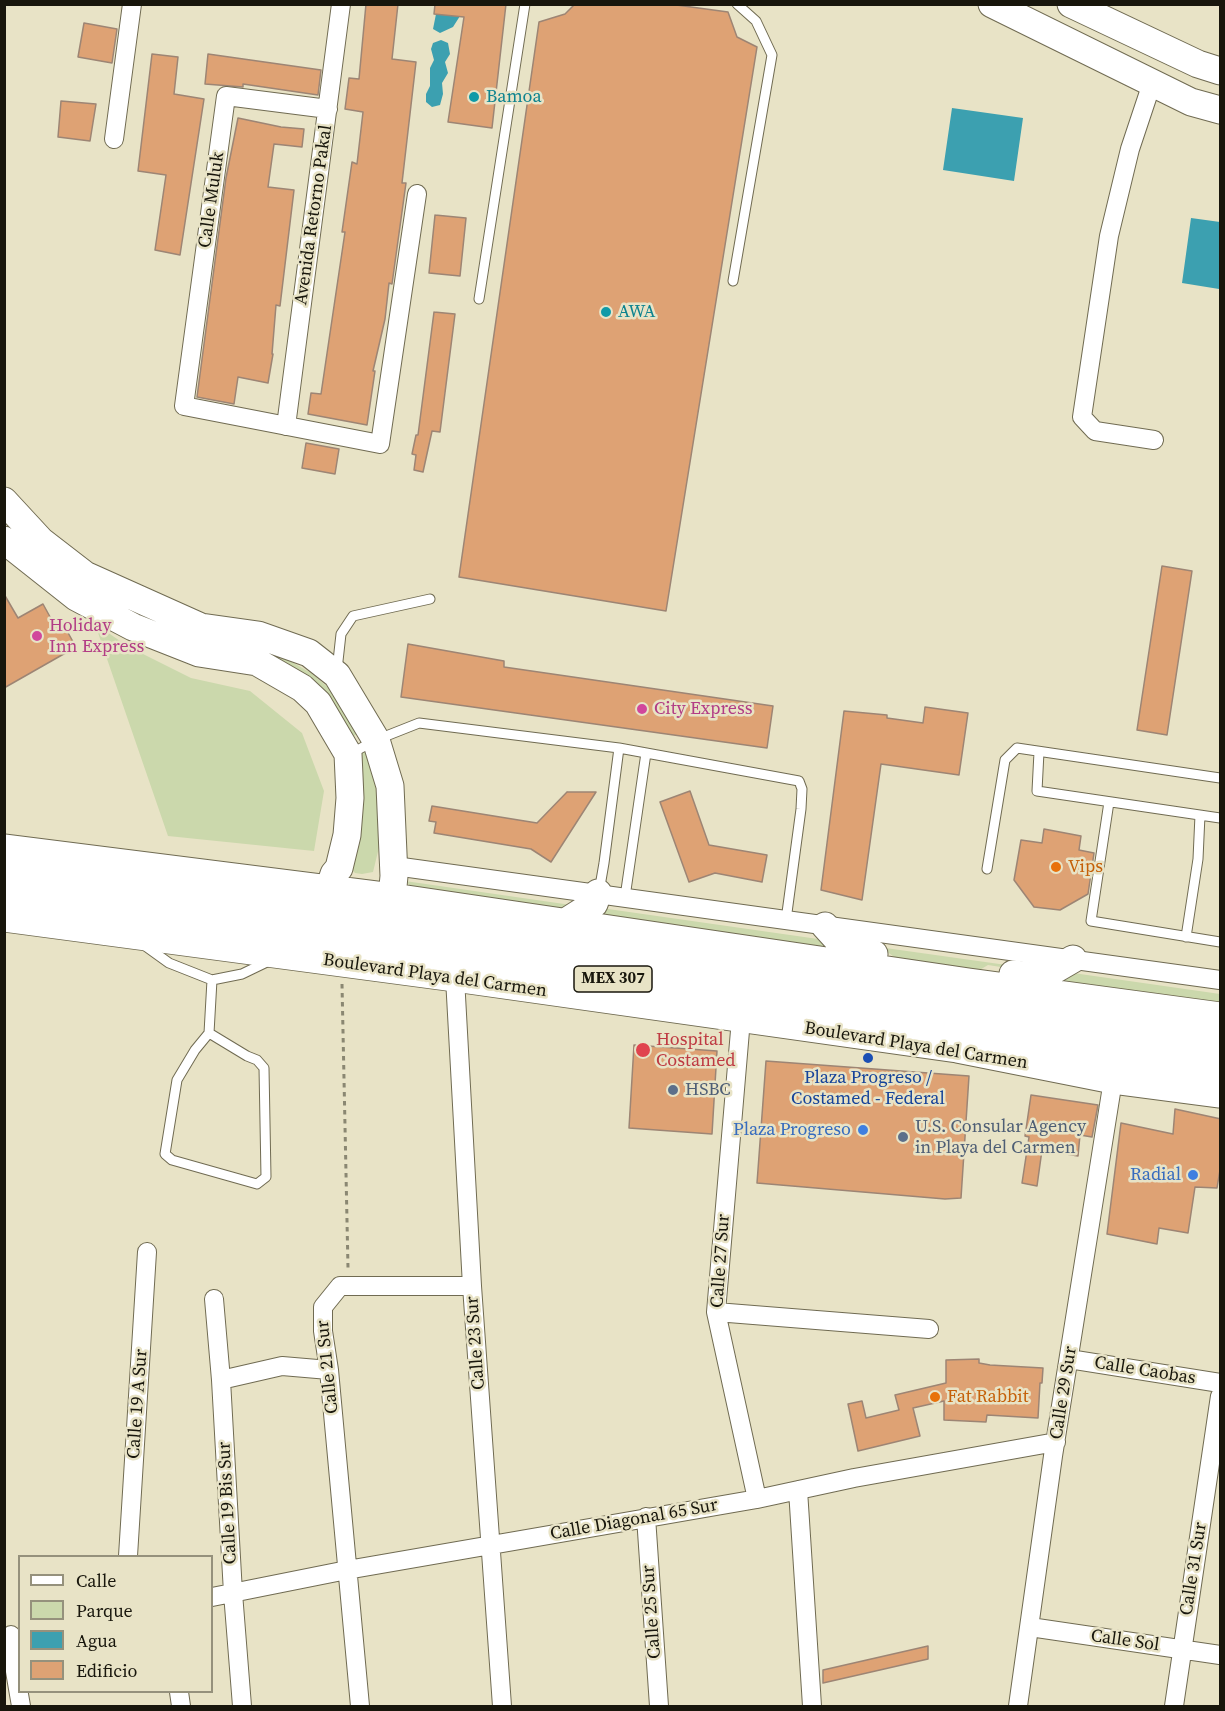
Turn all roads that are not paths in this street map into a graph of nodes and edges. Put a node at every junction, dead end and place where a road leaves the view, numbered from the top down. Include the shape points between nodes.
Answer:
1 (132, 4) edge
2 (341, 4) edge
3 (525, 4) edge
4 (737, 4) edge
5 (992, 4) edge
6 (1071, 4) edge
7 (1221, 71) edge
8 (1152, 83) junction
9 (328, 109) junction
10 (1221, 110) edge
11 (114, 139) dead end
12 (417, 194) dead end
13 (733, 281) dead end
14 (479, 298) dead end
15 (286, 426) junction
16 (1154, 440) dead end
17 (4, 501) edge
18 (4, 540) edge
19 (430, 599) dead end
20 (155, 606) junction
21 (133, 627) junction
22 (336, 675) junction
23 (376, 740) junction
24 (619, 748) junction
25 (1038, 752) junction
26 (646, 753) junction
27 (348, 754) junction
28 (1221, 778) edge
29 (1109, 802) junction
30 (1200, 815) junction
31 (1221, 818) edge
32 (4, 848) edge
33 (987, 869) dead end
34 (4, 872) edge
35 (393, 887) junction
36 (329, 889) junction
37 (598, 893) junction
38 (4, 896) edge
39 (625, 897) junction
40 (5, 919) edge
41 (786, 920) junction
42 (564, 923) junction
43 (825, 927) junction
44 (128, 934) junction
45 (1186, 937) junction
46 (1221, 942) edge
47 (281, 956) junction
48 (1073, 959) junction
49 (897, 970) junction
50 (455, 978) junction
51 (212, 980) junction
52 (1221, 980) edge
53 (969, 982) junction
54 (1221, 1016) edge
55 (741, 1019) junction
56 (208, 1033) junction
57 (1221, 1038) edge
58 (1152, 1059) junction
59 (1221, 1065) edge
60 (1113, 1080) junction
61 (1221, 1080) edge
62 (1221, 1094) edge
63 (147, 1252) dead end
64 (472, 1286) junction
65 (214, 1299) dead end
66 (716, 1312) junction
67 (929, 1329) dead end
68 (1069, 1359) junction
69 (329, 1370) junction
70 (221, 1380) junction
71 (1221, 1383) edge
72 (1221, 1396) edge
73 (1056, 1442) junction
74 (798, 1490) junction
75 (757, 1498) junction
76 (646, 1517) junction
77 (489, 1546) junction
78 (128, 1555) edge
79 (347, 1570) junction
80 (232, 1593) junction
81 (213, 1597) edge
82 (1030, 1627) junction
83 (12, 1635) edge
84 (1182, 1650) junction
85 (1221, 1655) edge
86 (18, 1683) edge
87 (242, 1707) edge
88 (360, 1707) edge
89 (502, 1707) edge
90 (659, 1707) edge
91 (812, 1707) edge
92 (1018, 1707) edge
93 (1174, 1707) edge

1 - 11 street
2 - 9 street, Avenida Retorno Pakal
3 - 14 lane
4 - 13 lane via 756,21 772,55
5 - 8 main road
6 - 7 main road
8 - 10 main road via 1191,102
8 - 16 street via 1130,149 1109,236 1082,417 1095,431
9 - 15 street, Avenida Retorno Pakal
9 - 15 street, Calle Muluk via 226,96 184,406
12 - 15 street via 380,444
17 - 20 main road via 41,541 85,575
18 - 21 main road via 76,597
19 - 22 lane via 353,616 341,634
20 - 21 main road via 138,613
20 - 22 main road via 201,627 258,635 309,654
21 - 27 main road via 199,653 257,662 302,688 318,703
22 - 23 main road
23 - 24 lane via 419,723
23 - 27 lane
23 - 35 main road via 390,786
24 - 26 lane
24 - 37 lane
25 - 28 lane
25 - 29 lane via 1037,791
25 - 33 lane via 1017,748 1005,760
26 - 39 lane
26 - 41 lane via 799,781 801,808
27 - 36 main road via 347,835
29 - 30 lane
29 - 45 lane via 1091,921
30 - 31 lane
30 - 45 lane via 1198,859
32 - 36 main road
34 - 57 highway, MEX 307
35 - 36 main road
35 - 37 street via 402,867
35 - 42 main road
37 - 39 street
37 - 42 main road via 594,904
38 - 58 highway, MEX 307 via 979,1030
39 - 41 street
40 - 44 main road, Boulevard Playa del Carmen
41 - 43 street
42 - 49 main road
43 - 48 street
43 - 49 main road via 846,949 879,955
44 - 47 main road, Boulevard Playa del Carmen
44 - 51 lane via 169,963
45 - 46 lane
47 - 50 main road, Boulevard Playa del Carmen
47 - 51 lane via 242,974
48 - 52 street
48 - 53 main road via 1042,977 991,971
49 - 53 main road
50 - 55 main road, Boulevard Playa del Carmen
50 - 64 street, Calle 23 Sur
51 - 56 lane
53 - 54 main road
55 - 60 main road, Boulevard Playa del Carmen via 957,1049
55 - 66 street, Calle 27 Sur
56 - 56 lane via 257,1060 264,1068 266,1177 257,1184 172,1160 165,1154 177,1080
58 - 59 highway, MEX 307
58 - 61 highway via 1184,1074
60 - 62 main road, Boulevard Playa del Carmen
60 - 68 street, Calle 29 Sur
63 - 78 street, Calle 19 A Sur
64 - 69 street, Calle 21 Sur via 340,1286 322,1307
64 - 77 street, Calle 23 Sur
65 - 70 street, Calle 19 Bis Sur
66 - 67 street
66 - 75 street, Calle 27 Sur
68 - 71 street, Calle Caobas
68 - 73 street, Calle 29 Sur
69 - 70 street via 282,1366
69 - 79 street, Calle 21 Sur
70 - 80 street, Calle 19 Bis Sur
72 - 84 street, Calle 31 Sur
73 - 74 street, Calle Diagonal 65 Sur
73 - 82 street, Calle 29 Sur
74 - 75 street, Calle Diagonal 65 Sur
74 - 91 street
75 - 76 street, Calle Diagonal 65 Sur
76 - 77 street, Calle Diagonal 65 Sur
76 - 90 street, Calle 25 Sur
77 - 79 street, Calle Diagonal 65 Sur
77 - 89 street, Calle 23 Sur
79 - 80 street, Calle Diagonal 65 Sur
79 - 88 street, Calle 21 Sur
80 - 81 street, Calle Diagonal 65 Sur
80 - 87 street, Calle 19 Bis Sur
82 - 84 street, Calle Sol
82 - 92 street, Calle 29 Sur
83 - 86 street
84 - 85 street, Calle Sol
84 - 93 street, Calle 31 Sur

